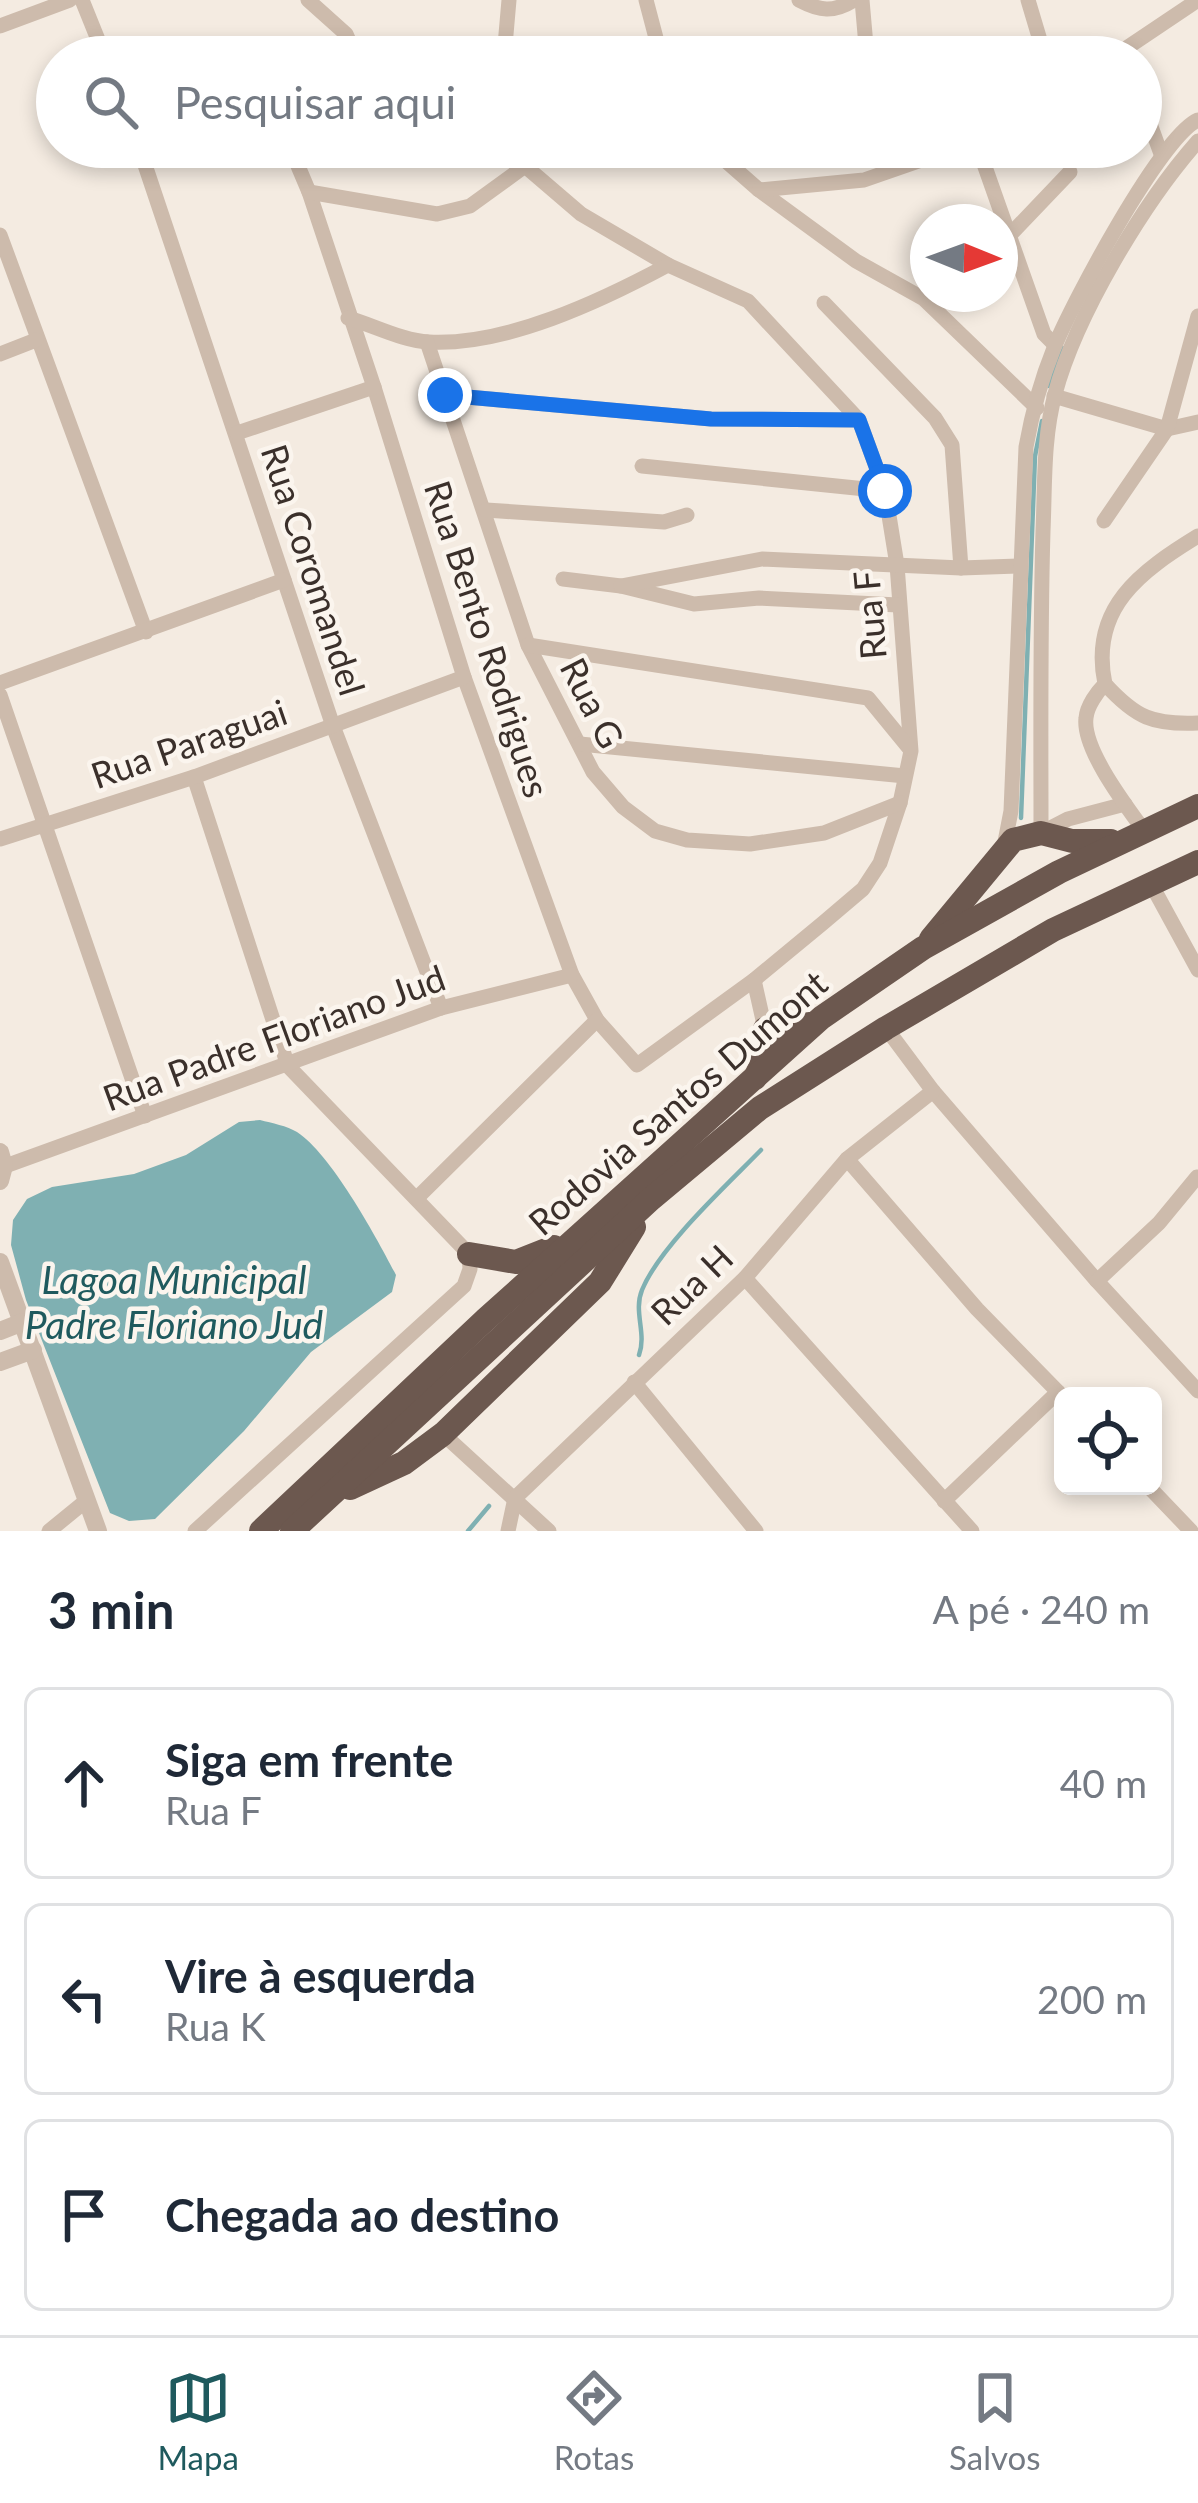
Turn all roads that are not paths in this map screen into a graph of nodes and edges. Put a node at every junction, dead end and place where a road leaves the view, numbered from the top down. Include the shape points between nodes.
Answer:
1 (70, 0) edge
2 (82, 0) edge
3 (308, 0) edge
4 (646, 0) edge
5 (799, 0) edge
6 (858, 0) edge
7 (1028, 0) edge
8 (1198, 0) edge
9 (507, 1) edge
10 (0, 26) edge
11 (97, 36) edge
12 (347, 36) edge
13 (505, 36) edge
14 (655, 36) edge
15 (864, 36) edge
16 (1039, 36) edge
17 (1144, 36) edge
18 (1198, 120) edge
19 (1198, 141) edge
20 (1162, 153) edge
21 (148, 168) edge
22 (299, 168) edge
23 (522, 168) edge
24 (527, 168) edge
25 (734, 168) edge
26 (898, 168) edge
27 (984, 168) edge
28 (1153, 168) edge
29 (1070, 172) dead end
30 (759, 190) junction
31 (309, 192) junction
32 (995, 204) edge
33 (1018, 225) edge
34 (0, 236) edge
35 (668, 265) junction
36 (1018, 270) edge
37 (824, 303) dead end
38 (1198, 316) edge
39 (348, 318) junction
40 (36, 340) junction
41 (427, 342) junction
42 (1055, 345) junction
43 (0, 354) edge
44 (374, 387) junction
45 (445, 395) junction
46 (1053, 404) junction
47 (1034, 408) junction
48 (859, 420) junction
49 (1198, 422) edge
50 (1167, 429) junction
51 (237, 433) junction
52 (642, 466) dead end
53 (885, 491) junction
54 (486, 510) junction
55 (687, 515) dead end
56 (1104, 520) dead end
57 (1198, 536) edge
58 (897, 565) junction
59 (1021, 566) junction
60 (961, 568) junction
61 (563, 579) dead end
62 (284, 580) junction
63 (621, 586) junction
64 (898, 605) junction
65 (146, 632) junction
66 (528, 645) junction
67 (464, 677) junction
68 (0, 683) edge
69 (1105, 684) junction
70 (0, 695) edge
71 (1198, 723) edge
72 (333, 726) junction
73 (580, 744) junction
74 (911, 751) junction
75 (905, 776) junction
76 (194, 777) junction
77 (900, 803) junction
78 (1125, 804) junction
79 (1191, 818) edge
80 (43, 824) junction
81 (1145, 832) junction
82 (1041, 833) junction
83 (0, 839) edge
84 (1119, 841) junction
85 (1002, 853) junction
86 (1196, 860) edge
87 (1150, 882) junction
88 (923, 948) junction
89 (1198, 970) edge
90 (572, 975) junction
91 (754, 980) junction
92 (873, 984) junction
93 (441, 1008) junction
94 (821, 1018) junction
95 (597, 1020) junction
96 (886, 1028) junction
97 (765, 1029) junction
98 (637, 1065) joint
99 (288, 1066) junction
100 (754, 1081) junction
101 (933, 1091) junction
102 (145, 1117) junction
103 (848, 1159) junction
104 (1, 1167) edge
105 (1198, 1177) edge
106 (417, 1198) junction
107 (651, 1199) junction
108 (588, 1228) junction
109 (469, 1254) junction
110 (0, 1262) edge
111 (745, 1278) junction
112 (1097, 1281) junction
113 (23, 1322) junction
114 (0, 1331) edge
115 (33, 1350) junction
116 (0, 1362) edge
117 (634, 1382) junction
118 (1054, 1389) edge
119 (1198, 1390) edge
120 (1054, 1401) edge
121 (443, 1434) junction
122 (1157, 1495) edge
123 (514, 1498) junction
124 (87, 1500) junction
125 (326, 1501) junction
126 (944, 1502) junction
127 (49, 1531) edge
128 (98, 1531) edge
129 (195, 1531) edge
130 (261, 1531) edge
131 (292, 1531) edge
132 (498, 1531) edge
133 (508, 1531) edge
134 (549, 1531) edge
135 (756, 1531) edge
136 (972, 1531) edge
137 (1191, 1531) edge

1 - 10 street
2 - 11 street
3 - 12 street
4 - 14 street
5 - 6 street via 838,10
6 - 15 street
7 - 16 street
8 - 17 street
9 - 13 street
18 - 20 street
19 - 46 street via 1120,256 1069,353
21 - 51 street, Rua Coromandel
22 - 31 street, Rua Bento Rodrigues
23 - 31 street via 470,206 437,214
24 - 35 street, Rua F via 581,214
25 - 30 street
26 - 30 street via 864,180
27 - 32 street
28 - 42 street
29 - 33 street
30 - 47 street via 856,261 924,298
31 - 39 street, Rua Bento Rodrigues
34 - 40 street
35 - 41 street via 511,333
35 - 48 street, Rua F via 748,301
36 - 42 street
37 - 60 street via 935,418 952,446
38 - 50 street
39 - 41 street
39 - 44 street, Rua Bento Rodrigues
40 - 43 street
40 - 65 street
41 - 45 street, Rua G
42 - 47 street
44 - 51 street
44 - 67 street, Rua Bento Rodrigues
45 - 48 street via 711,419
45 - 54 street, Rua G
46 - 47 street
46 - 50 street
46 - 82 street via 1041,594
47 - 59 street
48 - 53 street, Rua F
49 - 50 street
50 - 56 street
51 - 62 street, Rua Coromandel
52 - 53 street
53 - 58 street, Rua F
54 - 55 street via 664,523
54 - 66 street, Rua G
57 - 69 street via 1130,583 1108,622
58 - 60 street
58 - 63 street via 762,559
58 - 64 street, Rua F
59 - 60 street
59 - 85 street via 1011,812
61 - 63 street
62 - 65 street
62 - 72 street, Rua Coromandel
63 - 64 street via 694,604 759,598
64 - 74 street, Rua F
65 - 68 street
66 - 73 street, Rua G
66 - 74 street via 868,698
67 - 72 street, Rua Paraguai
67 - 90 street, Rua Bento Rodrigues
69 - 71 street via 1158,725
69 - 78 street via 1085,716 1088,734
70 - 80 street
72 - 76 street, Rua Paraguai
72 - 93 street, Rua Coromandel
73 - 75 street
73 - 77 street, Rua G via 623,807 655,831 687,840 750,844 824,833
74 - 75 street, Rua F
75 - 77 street, Rua F
76 - 80 street, Rua Paraguai
76 - 99 street
77 - 91 street, Rua F via 863,890
78 - 81 street
78 - 82 street
79 - 81 highway, Rodovia Santos Dumont
80 - 83 street, Rua Paraguai
80 - 102 street
81 - 84 highway, Rodovia Santos Dumont
82 - 84 highway
82 - 85 highway via 1013,840
84 - 88 highway, Rodovia Santos Dumont
85 - 88 highway
86 - 87 highway, Rodovia Santos Dumont
87 - 89 street
87 - 96 highway, Rodovia Santos Dumont
88 - 92 highway, Rodovia Santos Dumont
90 - 93 street, Rua Padre Floriano Jud
90 - 95 street, Rua Bento Rodrigues
91 - 97 street
91 - 98 street, Rua F
92 - 94 highway, Rodovia Santos Dumont
92 - 96 highway
93 - 99 street, Rua Padre Floriano Jud
94 - 97 highway via 794,1030
94 - 100 highway, Rodovia Santos Dumont
95 - 98 street, Rua Bento Rodrigues
95 - 106 street
96 - 101 street
96 - 107 highway, Rodovia Santos Dumont via 760,1108
97 - 100 highway
99 - 102 street, Rua Padre Floriano Jud
99 - 106 street
100 - 108 highway, Rodovia Santos Dumont
101 - 103 street, Rua H
101 - 112 street
102 - 104 street, Rua Padre Floriano Jud
103 - 111 street, Rua H
103 - 118 street
105 - 112 street
106 - 109 street
107 - 121 highway via 600,1282
107 - 125 highway, Rodovia Santos Dumont
108 - 109 highway via 516,1262
108 - 130 highway, Rodovia Santos Dumont
109 - 129 street via 464,1286
110 - 113 street
111 - 117 street, Rua H
111 - 126 street
112 - 119 street
113 - 114 street
113 - 115 street
115 - 116 street
115 - 124 street
117 - 123 street, Rua H
117 - 135 street
120 - 126 street
121 - 123 street
121 - 125 highway
122 - 137 street
123 - 132 street
123 - 133 street
123 - 134 street
124 - 127 street
124 - 128 street
125 - 131 highway, Rodovia Santos Dumont
126 - 136 street

